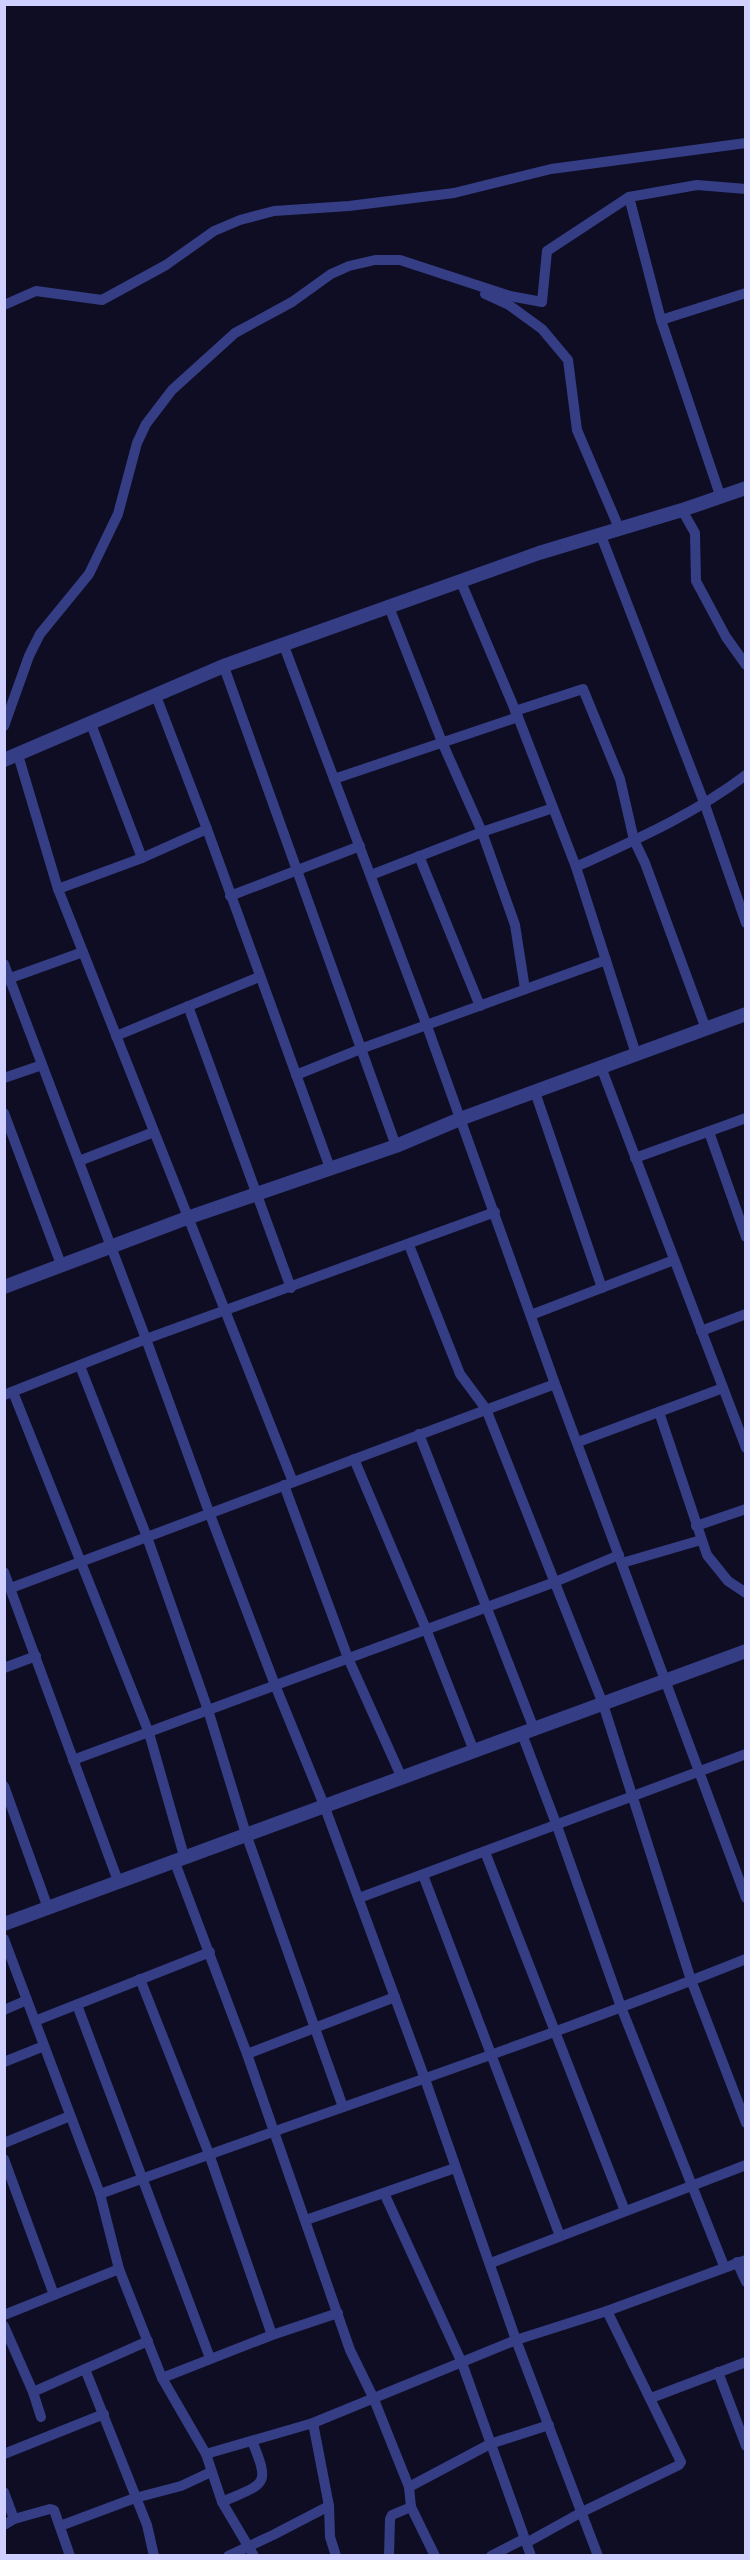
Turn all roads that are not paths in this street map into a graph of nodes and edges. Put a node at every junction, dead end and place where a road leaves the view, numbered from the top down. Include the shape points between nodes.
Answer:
1 (746, 142) edge
2 (746, 189) edge
3 (629, 197) junction
4 (448, 276) junction
5 (746, 293) edge
6 (4, 305) edge
7 (661, 320) junction
8 (746, 488) edge
9 (721, 498) junction
10 (682, 510) junction
11 (619, 528) junction
12 (600, 533) junction
13 (461, 582) junction
14 (389, 607) junction
15 (284, 646) junction
16 (746, 665) edge
17 (224, 667) junction
18 (156, 696) junction
19 (517, 714) junction
20 (91, 724) junction
21 (4, 726) edge
22 (441, 742) junction
23 (11, 758) edge
24 (746, 775) edge
25 (334, 779) junction
26 (705, 805) junction
27 (553, 807) junction
28 (207, 829) junction
29 (482, 832) junction
30 (634, 840) junction
31 (360, 846) junction
32 (419, 856) junction
33 (142, 858) junction
34 (576, 867) junction
35 (298, 870) junction
36 (371, 875) junction
37 (58, 889) junction
38 (230, 896) junction
39 (746, 923) edge
40 (83, 952) junction
41 (606, 960) junction
42 (4, 964) edge
43 (259, 977) junction
44 (7, 980) edge
45 (525, 989) junction
46 (188, 1006) junction
47 (480, 1006) junction
48 (746, 1014) edge
49 (427, 1026) junction
50 (706, 1029) junction
51 (116, 1036) junction
52 (363, 1048) junction
53 (636, 1054) junction
54 (42, 1065) junction
55 (601, 1067) junction
56 (296, 1075) junction
57 (4, 1078) edge
58 (535, 1092) junction
59 (4, 1113) edge
60 (746, 1118) edge
61 (460, 1119) junction
62 (154, 1132) junction
63 (708, 1132) junction
64 (396, 1146) junction
65 (635, 1158) junction
66 (79, 1161) junction
67 (330, 1168) junction
68 (257, 1194) junction
69 (495, 1212) junction
70 (187, 1218) junction
71 (746, 1237) edge
72 (409, 1245) junction
73 (112, 1248) junction
74 (674, 1260) junction
75 (62, 1267) junction
76 (4, 1287) edge
77 (291, 1288) junction
78 (602, 1288) junction
79 (226, 1311) junction
80 (746, 1314) edge
81 (531, 1315) junction
82 (701, 1331) junction
83 (146, 1340) junction
84 (80, 1366) junction
85 (555, 1384) junction
86 (723, 1388) junction
87 (9, 1393) edge
88 (486, 1410) junction
89 (659, 1412) junction
90 (419, 1434) junction
91 (578, 1442) junction
92 (746, 1448) edge
93 (354, 1459) junction
94 (288, 1484) junction
95 (746, 1509) edge
96 (209, 1512) junction
97 (696, 1526) junction
98 (147, 1537) junction
99 (701, 1540) junction
100 (620, 1559) junction
101 (82, 1561) junction
102 (4, 1572) edge
103 (555, 1582) junction
104 (11, 1588) junction
105 (746, 1593) edge
106 (488, 1606) junction
107 (426, 1629) junction
108 (746, 1651) edge
109 (36, 1656) junction
110 (348, 1658) junction
111 (4, 1668) edge
112 (666, 1681) junction
113 (275, 1685) junction
114 (603, 1704) junction
115 (208, 1710) junction
116 (528, 1732) junction
117 (149, 1733) junction
118 (474, 1751) junction
119 (745, 1756) edge
120 (73, 1760) junction
121 (698, 1772) junction
122 (401, 1776) junction
123 (4, 1786) edge
124 (632, 1797) junction
125 (324, 1805) junction
126 (557, 1826) junction
127 (246, 1834) junction
128 (485, 1852) junction
129 (179, 1858) junction
130 (423, 1875) junction
131 (117, 1881) junction
132 (359, 1898) junction
133 (746, 1898) edge
134 (48, 1908) junction
135 (4, 1924) edge
136 (4, 1939) edge
137 (210, 1952) junction
138 (746, 1959) edge
139 (140, 1979) junction
140 (691, 1980) junction
141 (395, 1997) junction
142 (27, 2000) junction
143 (77, 2004) junction
144 (621, 2007) junction
145 (4, 2010) edge
146 (35, 2022) junction
147 (315, 2028) junction
148 (553, 2032) junction
149 (44, 2046) junction
150 (247, 2054) junction
151 (490, 2056) junction
152 (4, 2062) edge
153 (426, 2079) junction
154 (344, 2107) junction
155 (70, 2116) junction
156 (746, 2123) edge
157 (274, 2130) junction
158 (4, 2143) edge
159 (208, 2154) junction
160 (4, 2158) edge
161 (746, 2165) edge
162 (455, 2168) junction
163 (142, 2179) junction
164 (692, 2185) junction
165 (384, 2193) junction
166 (100, 2194) junction
167 (625, 2211) junction
168 (306, 2220) junction
169 (560, 2236) junction
170 (741, 2261) edge
171 (491, 2263) junction
172 (724, 2266) junction
173 (119, 2269) junction
174 (746, 2282) edge
175 (54, 2295) junction
176 (607, 2311) junction
177 (339, 2313) junction
178 (4, 2315) edge
179 (4, 2326) edge
180 (272, 2335) junction
181 (516, 2340) junction
182 (148, 2341) junction
183 (210, 2358) junction
184 (746, 2362) edge
185 (462, 2363) junction
186 (85, 2368) junction
187 (718, 2372) junction
188 (162, 2378) junction
189 (33, 2392) junction
190 (373, 2397) junction
191 (651, 2398) junction
192 (104, 2414) junction
193 (41, 2417) dead end
194 (313, 2423) junction
195 (549, 2424) junction
196 (744, 2440) edge
197 (252, 2441) junction
198 (490, 2444) junction
199 (4, 2454) edge
200 (206, 2454) junction
201 (211, 2472) junction
202 (409, 2487) junction
203 (4, 2492) edge
204 (135, 2498) junction
205 (222, 2502) junction
206 (329, 2506) junction
207 (411, 2507) junction
208 (582, 2512) junction
209 (9, 2522) edge
210 (60, 2526) junction
211 (525, 2541) junction
212 (248, 2546) junction
213 (70, 2556) edge
214 (154, 2556) edge
215 (228, 2556) edge
216 (254, 2556) edge
217 (336, 2556) edge
218 (389, 2556) edge
219 (435, 2556) edge
220 (490, 2556) edge
221 (531, 2556) edge
222 (598, 2556) edge

1 - 6 street via 551,169 454,193 274,211 214,231 166,265 102,300 36,291
2 - 3 street via 697,184
3 - 4 street via 547,251 542,302
3 - 7 street
4 - 11 street via 508,305 542,329 568,360 577,430
4 - 21 street via 400,260 349,266 331,274 292,303 235,333 172,390 137,443 118,514 89,574 40,634
5 - 7 street
7 - 9 street
8 - 9 street
9 - 10 street
10 - 11 street
10 - 16 street via 695,533 696,581
11 - 12 street
12 - 13 street
12 - 26 street
13 - 14 street
13 - 19 street
14 - 15 street
14 - 22 street
15 - 17 street
15 - 25 street
17 - 18 street
17 - 35 street
18 - 20 street
18 - 28 street
19 - 22 street
19 - 27 street
19 - 30 street via 583,689 620,779
20 - 23 street
20 - 33 street
22 - 25 street
22 - 29 street
23 - 37 street
24 - 26 street
25 - 31 street
26 - 30 street
26 - 39 street
27 - 29 street
27 - 34 street
28 - 33 street
28 - 38 street
29 - 32 street
29 - 45 street via 515,925
30 - 34 street
30 - 50 street
31 - 35 street
31 - 36 street
32 - 36 street
32 - 47 street
33 - 37 street
34 - 41 street
35 - 38 street
35 - 52 street
36 - 49 street
37 - 40 street
38 - 43 street
40 - 44 street
40 - 51 street
41 - 45 street
41 - 53 street
42 - 44 street
43 - 46 street
43 - 56 street
44 - 54 street
45 - 47 street
46 - 51 street
46 - 68 street
47 - 49 street
48 - 50 street
49 - 52 street
49 - 61 street
50 - 53 street
51 - 62 street
52 - 56 street
52 - 64 street
53 - 55 street
54 - 57 street
54 - 66 street
55 - 58 street
55 - 65 street
56 - 67 street
58 - 61 street
58 - 78 street
59 - 75 street
60 - 63 street
61 - 64 street
61 - 69 street
62 - 66 street
62 - 70 street
63 - 65 street
63 - 71 street
64 - 67 street
65 - 74 street
66 - 73 street
67 - 68 street
68 - 70 street
68 - 77 street
69 - 72 street
69 - 81 street
70 - 73 street
70 - 79 street
72 - 77 street
72 - 88 street via 460,1374
73 - 75 street
73 - 83 street
74 - 78 street
74 - 82 street
75 - 76 street
77 - 79 street
78 - 81 street
79 - 83 street
79 - 94 street
80 - 82 street
81 - 85 street
82 - 86 street
83 - 84 street
83 - 96 street
84 - 87 street
84 - 98 street
85 - 88 street
85 - 91 street
86 - 89 street
86 - 92 street
87 - 101 street
88 - 90 street
88 - 103 street
89 - 91 street
89 - 97 street
90 - 93 street
90 - 106 street
91 - 100 street
93 - 94 street
93 - 107 street
94 - 96 street
94 - 110 street
95 - 97 street
96 - 98 street
96 - 113 street
97 - 99 street
98 - 101 street
98 - 115 street
99 - 100 street
99 - 105 street via 717,1569
100 - 103 street
100 - 112 street
101 - 104 street
101 - 117 street
102 - 104 street
103 - 106 street
103 - 114 street
104 - 109 street
106 - 107 street
106 - 116 street
107 - 110 street
107 - 118 street
108 - 112 street
109 - 111 street
109 - 120 street
110 - 113 street
110 - 122 street
112 - 114 street
112 - 121 street
113 - 115 street
113 - 125 street
114 - 116 street
114 - 124 street
115 - 117 street
115 - 127 street
116 - 118 street
116 - 126 street
117 - 120 street
117 - 129 street
118 - 122 street
119 - 121 street
120 - 131 street
121 - 124 street
121 - 133 street
122 - 125 street
123 - 134 street
124 - 126 street
124 - 140 street
125 - 127 street
125 - 132 street
126 - 128 street
126 - 144 street
127 - 129 street
127 - 147 street
128 - 130 street
128 - 148 street
129 - 131 street
129 - 137 street
130 - 132 street
130 - 151 street
131 - 134 street
132 - 141 street
134 - 135 street
136 - 142 street
137 - 139 street
137 - 150 street
138 - 140 street
139 - 143 street
139 - 159 street
140 - 144 street
140 - 156 street
141 - 147 street
141 - 153 street
142 - 145 street
142 - 146 street
143 - 146 street
143 - 163 street
144 - 148 street
144 - 164 street
146 - 149 street
147 - 150 street
147 - 154 street
148 - 151 street
148 - 167 street
149 - 152 street
149 - 155 street
150 - 157 street
151 - 153 street
151 - 169 street
153 - 154 street
153 - 162 street
154 - 157 street
155 - 158 street
155 - 166 street
157 - 159 street
157 - 168 street
159 - 163 street
159 - 180 street
160 - 175 street
161 - 164 street
162 - 165 street
162 - 171 street
163 - 166 street
163 - 183 street
164 - 167 street
164 - 172 street
165 - 168 street
165 - 185 street
166 - 173 street
167 - 169 street
168 - 177 street
169 - 171 street
170 - 172 street
170 - 174 street
171 - 181 street
172 - 176 street
173 - 175 street
173 - 182 street
175 - 178 street
176 - 181 street
176 - 191 street
177 - 180 street
177 - 190 street via 350,2350
179 - 189 street
180 - 183 street
181 - 185 street
181 - 195 street
182 - 186 street
182 - 188 street
183 - 188 street
184 - 187 street
185 - 190 street
185 - 198 street
186 - 189 street
186 - 192 street
187 - 191 street
187 - 196 street
188 - 200 street
189 - 193 street
190 - 194 street
190 - 202 street
191 - 208 street via 681,2462
192 - 199 street
192 - 204 street
194 - 197 street
194 - 206 street
195 - 198 street
195 - 208 street
197 - 200 street
197 - 205 street via 264,2470 263,2481
198 - 202 street
198 - 211 street
200 - 201 street
201 - 204 street via 181,2486
201 - 205 street
202 - 207 street
203 - 209 street
204 - 210 street
204 - 214 street
205 - 212 street
206 - 212 street
206 - 217 street via 330,2537
207 - 218 street via 390,2519
207 - 219 street
208 - 211 street
208 - 222 street
209 - 210 street via 50,2509 57,2513
210 - 213 street
211 - 220 street
211 - 221 street
212 - 215 street
212 - 216 street

